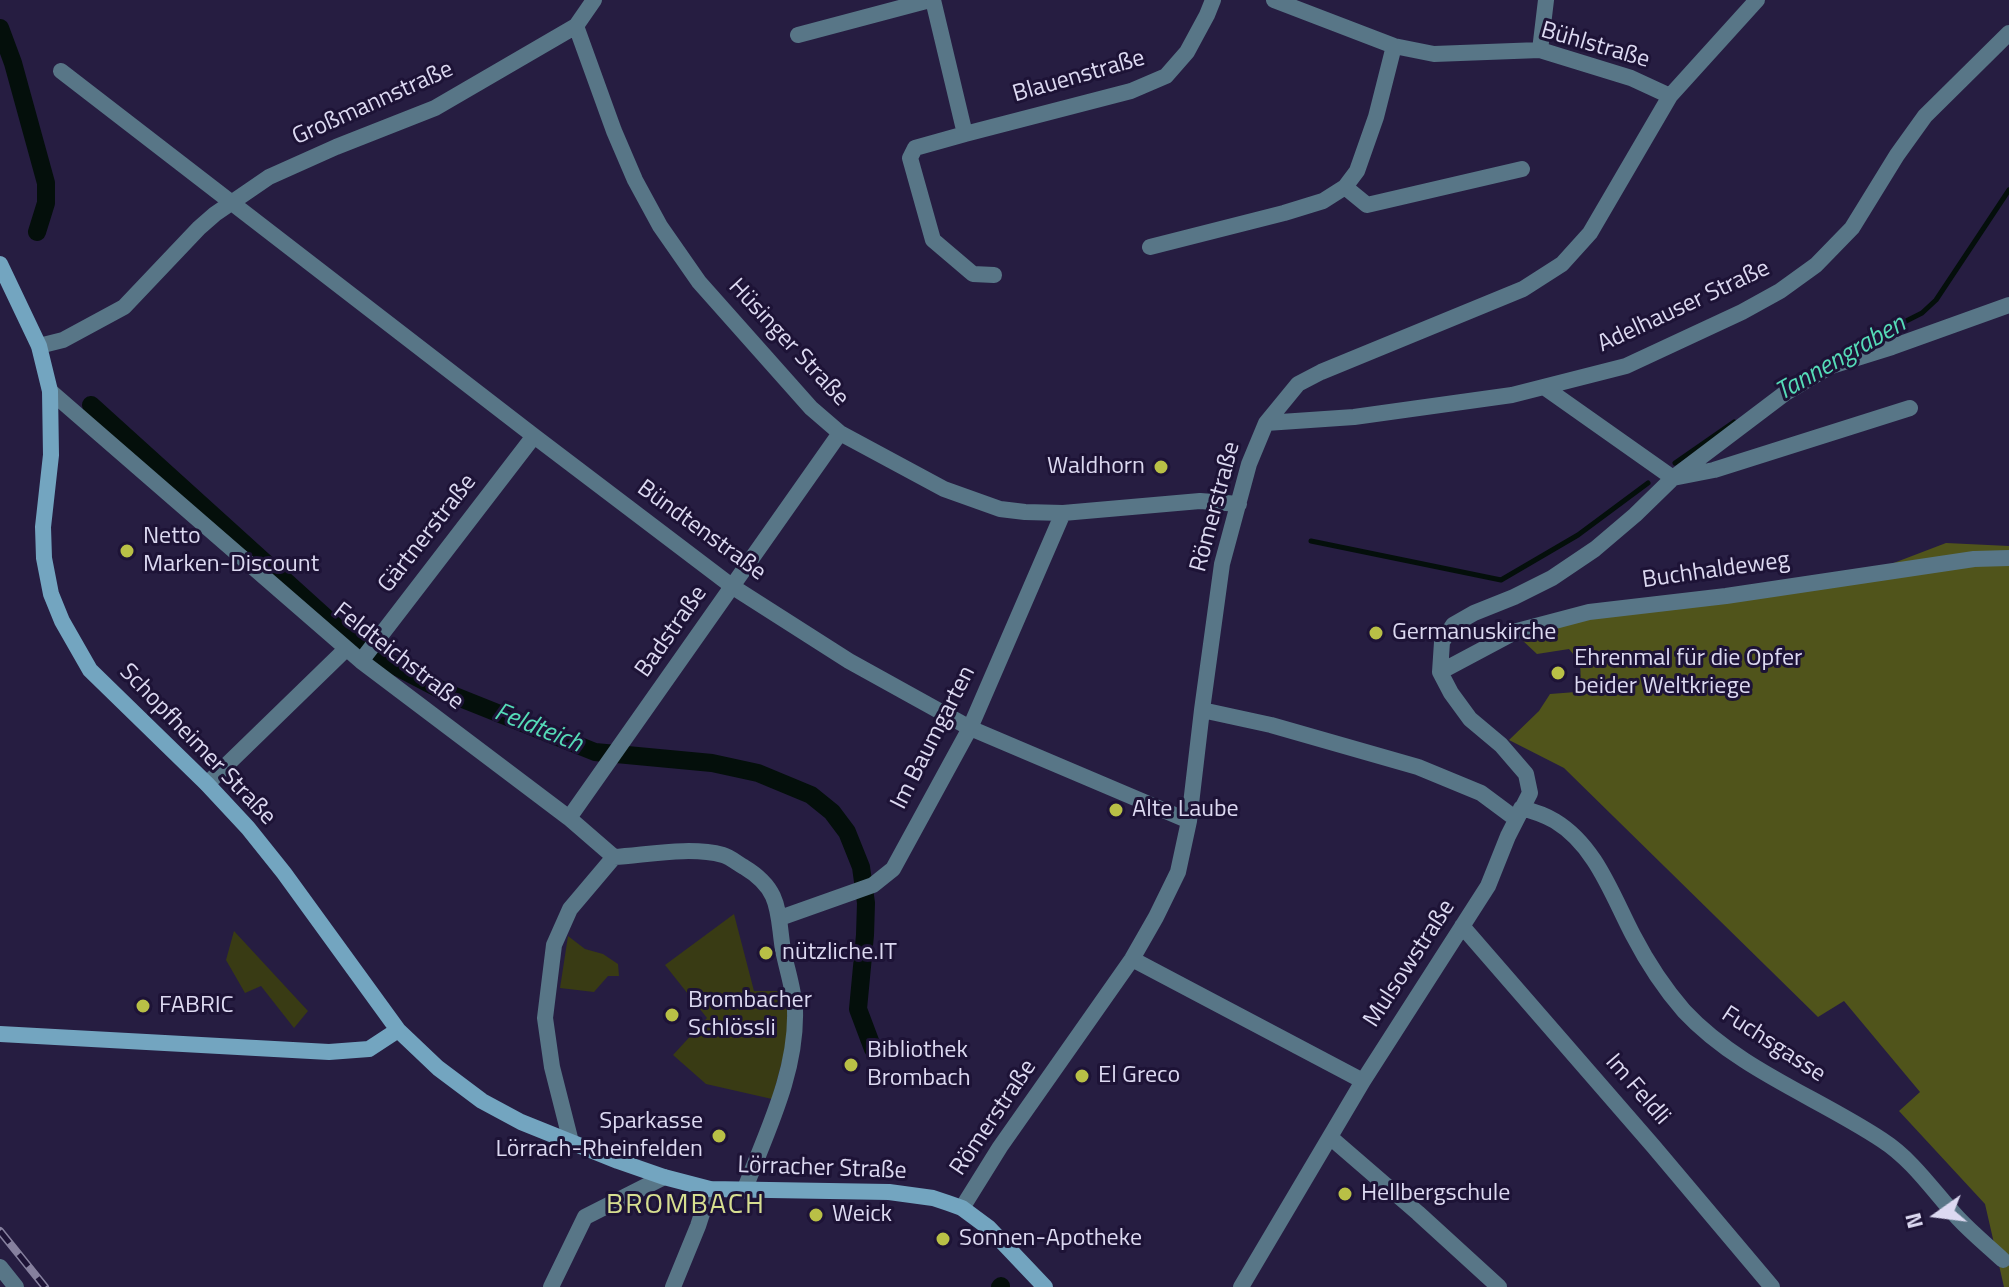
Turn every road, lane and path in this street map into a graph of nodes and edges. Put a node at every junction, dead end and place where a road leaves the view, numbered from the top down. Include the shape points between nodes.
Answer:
1 (594, 0) edge
2 (932, 0) edge
3 (1213, 0) edge
4 (1274, 0) edge
5 (1546, 0) edge
6 (1757, 0) edge
7 (576, 26) junction
8 (2009, 33) edge
9 (798, 35) dead end
10 (1394, 46) junction
11 (1540, 50) junction
12 (61, 71) dead end
13 (1670, 96) junction
14 (965, 134) junction
15 (1522, 169) dead end
16 (1345, 187) junction
17 (232, 203) junction
18 (1150, 247) dead end
19 (0, 264) edge
20 (994, 275) dead end
21 (2009, 305) edge
22 (39, 346) junction
23 (1544, 387) junction
24 (50, 391) junction
25 (1910, 408) dead end
26 (1266, 423) junction
27 (840, 433) junction
28 (534, 436) junction
29 (1673, 478) junction
30 (1239, 504) junction
31 (1063, 513) junction
32 (2009, 558) edge
33 (733, 587) junction
34 (346, 649) junction
35 (367, 654) junction
36 (1440, 672) junction
37 (1202, 710) junction
38 (970, 728) junction
39 (207, 784) junction
40 (1519, 813) junction
41 (569, 818) junction
42 (1189, 821) junction
43 (614, 857) junction
44 (780, 918) junction
45 (1462, 926) junction
46 (1132, 959) junction
47 (398, 1030) junction
48 (0, 1034) edge
49 (1363, 1081) junction
50 (1330, 1137) junction
51 (571, 1142) junction
52 (664, 1177) junction
53 (710, 1189) junction
54 (744, 1191) junction
55 (962, 1208) junction
56 (2003, 1260) dead end
57 (0, 1267) edge
58 (16, 1287) edge
59 (551, 1287) edge
60 (673, 1287) edge
61 (1045, 1287) edge
62 (1241, 1287) edge
63 (1499, 1287) edge
64 (1772, 1287) edge

1 - 7 street
2 - 9 street
2 - 14 street
3 - 14 street, Blauenstraße via 1187,52 1166,76 1131,91
4 - 10 street, Bühlstraße
5 - 11 street
6 - 13 street, Römerstraße
7 - 17 street, Großmannstraße via 435,108 292,165
7 - 27 street, Hüsinger Straße via 614,131 660,226 699,282 811,408
8 - 23 street, Adelhauser Straße via 1925,116 1852,228 1816,265 1742,312 1626,366
10 - 11 street, Bühlstraße via 1434,54
10 - 16 street via 1371,131 1357,171
11 - 13 street, Bühlstraße
12 - 17 street
13 - 26 street, Römerstraße via 1590,233 1562,264 1523,289 1298,384
14 - 20 street, Blauenstraße via 915,148 910,158 933,240 973,274
15 - 16 street via 1367,205
16 - 18 street via 1323,201
17 - 22 street, Großmannstraße via 199,228 124,307 63,340
17 - 28 street, Bündtenstraße
19 - 22 main road, Schopfheimer Straße
21 - 29 street via 1831,366 1784,394
22 - 24 main road, Schopfheimer Straße
23 - 26 street, Adelhauser Straße via 1354,417
23 - 29 street
24 - 34 street, Feldteichstraße
24 - 39 main road, Schopfheimer Straße via 51,455 43,527 51,594 90,670
25 - 29 street
26 - 30 street, Römerstraße
27 - 31 street, Hüsinger Straße via 944,489 980,502 1000,509
27 - 33 street, Badstraße
28 - 33 street, Bündtenstraße
28 - 35 street, Gärtnerstraße
29 - 36 street via 1595,549 1552,578 1453,625 1442,642
30 - 31 street, Hüsinger Straße via 1200,501
30 - 37 street, Römerstraße via 1225,551
31 - 38 street, Im Baumgarten
32 - 36 street, Buchhaldeweg via 1589,612 1517,631
33 - 38 street, Bündtenstraße via 849,661
33 - 41 street, Badstraße
34 - 35 street, Feldteichstraße
34 - 39 street
35 - 41 street, Feldteichstraße
36 - 40 street, Mulsowstraße via 1470,719 1526,774 1530,793
37 - 40 street, Fuchsgasse via 1418,767
37 - 42 street, Römerstraße
38 - 42 street, Bündtenstraße
38 - 44 street, Im Baumgarten via 893,869 865,888
39 - 47 main road, Schopfheimer Straße via 284,873
40 - 45 street, Mulsowstraße via 1494,875
40 - 56 street, Fuchsgasse via 1539,813 1575,837 1605,878 1653,970 1705,1030 1751,1064 1883,1140
41 - 43 street, Feldteichstraße
42 - 46 street, Römerstraße via 1178,872
43 - 44 street via 692,850 725,855 770,890
43 - 51 street via 570,909 554,945 545,1018
44 - 54 street via 795,1009 791,1057
45 - 49 street, Mulsowstraße
45 - 64 street, Im Feldli
46 - 49 street
46 - 55 street, Römerstraße
47 - 48 main road via 369,1049 329,1052
47 - 51 main road, Schopfheimer Straße via 482,1101
49 - 50 street, Mulsowstraße
50 - 62 street, Mulsowstraße
50 - 63 street
51 - 52 main road, Lörracher Straße
52 - 53 main road, Lörracher Straße
52 - 59 street via 585,1217
53 - 54 main road, Lörracher Straße
53 - 60 street
54 - 55 main road, Lörracher Straße via 889,1192
55 - 61 main road, Lörracher Straße via 989,1228
57 - 58 street

